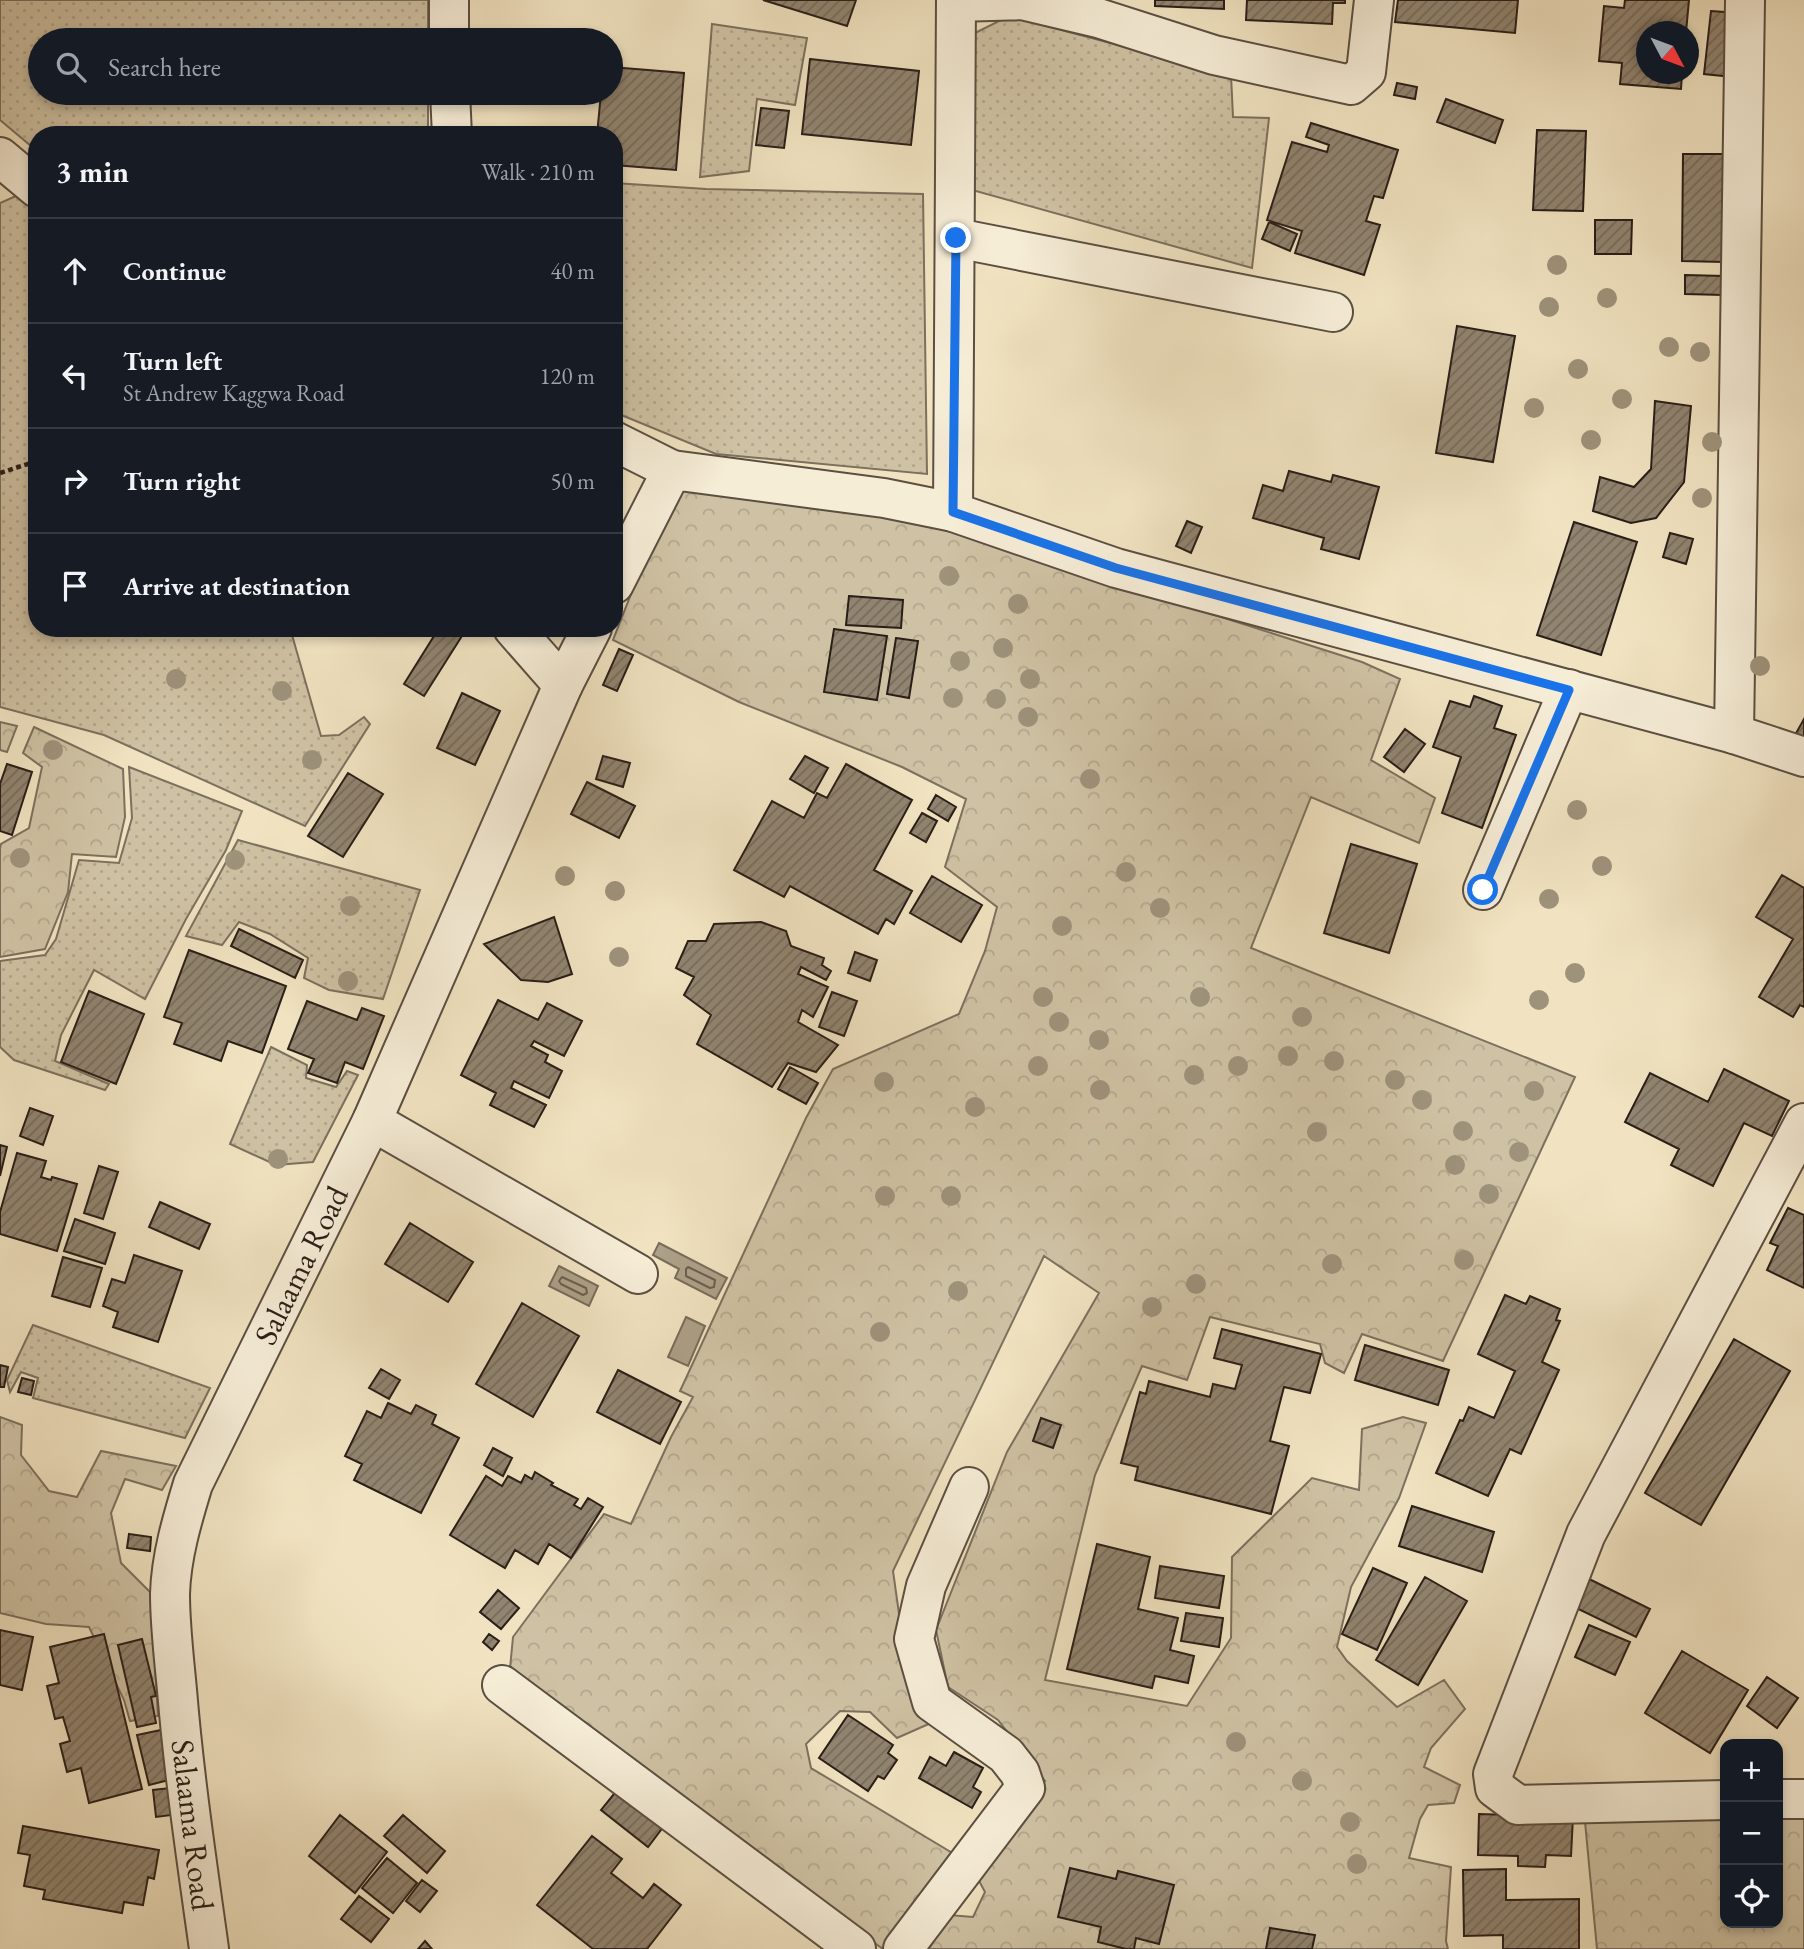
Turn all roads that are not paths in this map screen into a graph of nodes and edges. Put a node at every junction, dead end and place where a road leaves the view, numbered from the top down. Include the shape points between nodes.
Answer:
1 (449, 0) edge
2 (1374, 0) edge
3 (1745, 0) edge
4 (956, 1) edge
5 (449, 28) edge
6 (451, 105) edge
7 (452, 126) edge
8 (0, 157) edge
9 (28, 180) edge
10 (956, 238) junction
11 (1333, 312) dead end
12 (623, 446) edge
13 (672, 470) junction
14 (953, 512) junction
15 (623, 566) edge
16 (521, 637) edge
17 (588, 637) edge
18 (564, 685) junction
19 (1569, 690) junction
20 (1734, 734) junction
21 (1804, 757) edge
22 (1483, 890) dead end
23 (372, 1121) junction
24 (1804, 1123) edge
25 (638, 1273) dead end
26 (969, 1487) dead end
27 (502, 1685) dead end
28 (1783, 1799) edge
29 (1804, 1799) edge
30 (1720, 1800) edge
31 (209, 1949) edge
32 (856, 1949) edge
33 (903, 1949) edge

1 - 5 street
2 - 4 street via 1366,72 1352,85 1214,55 1098,18 1021,0
3 - 20 street
4 - 10 street
6 - 7 street
8 - 9 street
10 - 11 street
10 - 14 street
12 - 13 street
13 - 14 street via 884,498
13 - 15 street
14 - 19 street via 1116,568
16 - 18 street
17 - 18 street, Salaama Road
18 - 23 street, Salaama Road
19 - 20 street
19 - 22 street
20 - 21 street
23 - 25 street
23 - 31 street, Salaama Road via 193,1484 176,1550 170,1592 172,1635
24 - 30 street via 1586,1534 1493,1774 1495,1788 1517,1805
26 - 33 street via 926,1586 914,1639 932,1702 1006,1755 1025,1788
27 - 32 street
28 - 29 street

